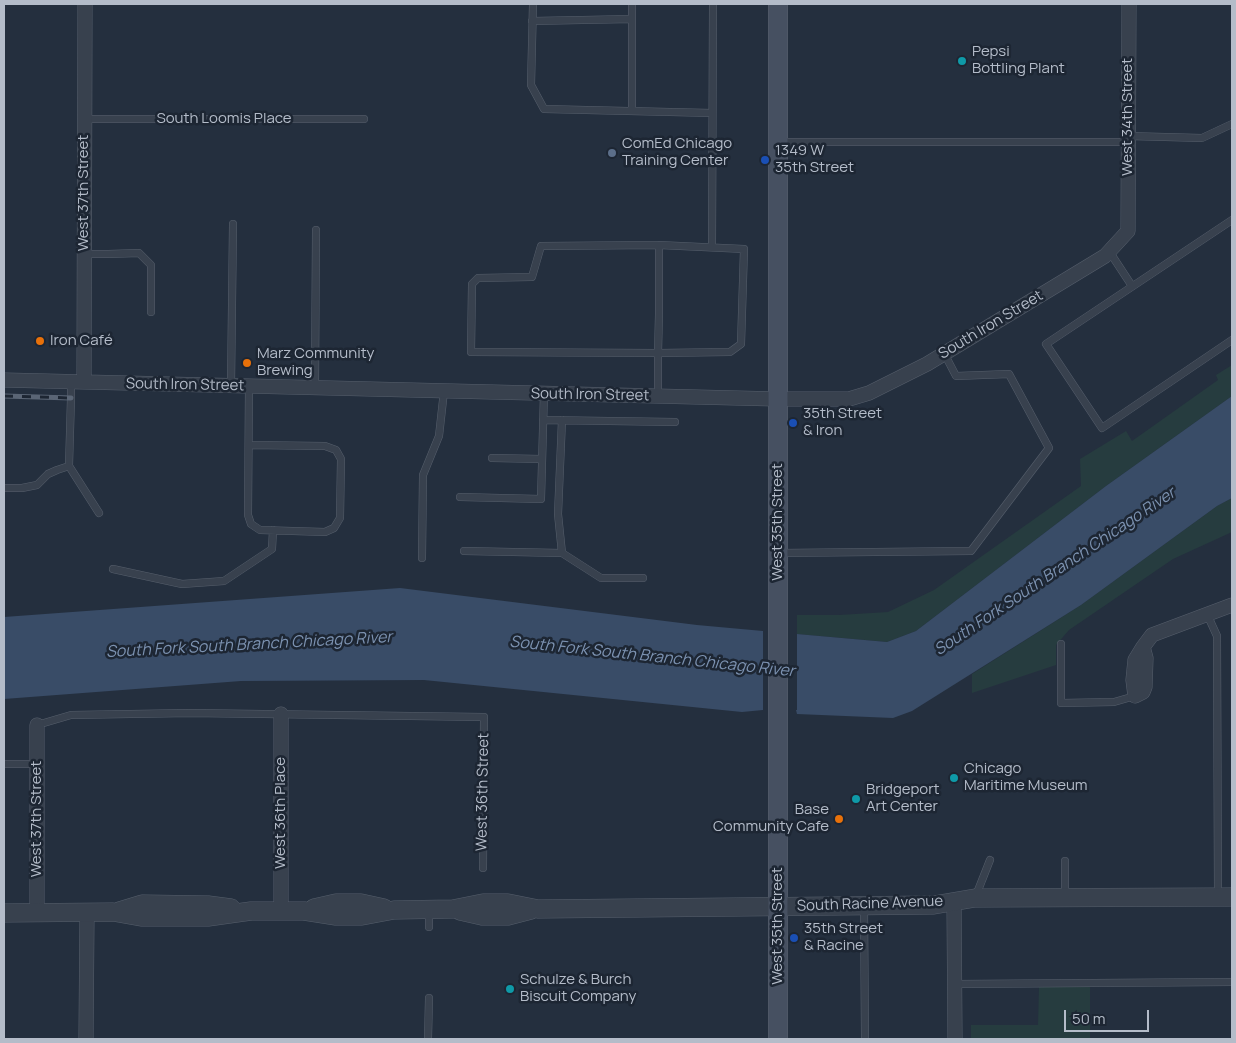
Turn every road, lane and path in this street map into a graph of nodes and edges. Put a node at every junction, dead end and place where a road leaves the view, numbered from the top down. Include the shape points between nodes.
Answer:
1 (85, 4) edge
2 (533, 4) edge
3 (632, 4) edge
4 (713, 4) edge
5 (778, 4) edge
6 (1128, 4) edge
7 (632, 19) junction
8 (532, 21) junction
9 (632, 111) junction
10 (712, 113) junction
11 (85, 119) junction
12 (364, 119) dead end
13 (1232, 124) edge
14 (1128, 139) junction
15 (778, 142) junction
16 (1232, 220) edge
17 (233, 224) dead end
18 (316, 230) dead end
19 (1128, 231) joint
20 (659, 245) junction
21 (712, 247) junction
22 (1109, 251) junction
23 (84, 254) junction
24 (1132, 286) junction
25 (151, 312) dead end
26 (1232, 340) edge
27 (658, 353) junction
28 (944, 353) junction
29 (4, 380) edge
30 (77, 382) junction
31 (231, 386) junction
32 (249, 386) junction
33 (315, 388) junction
34 (444, 391) junction
35 (544, 394) junction
36 (658, 396) junction
37 (777, 399) junction
38 (543, 420) junction
39 (562, 420) junction
40 (675, 422) dead end
41 (249, 445) junction
42 (492, 458) dead end
43 (542, 459) junction
44 (69, 466) junction
45 (4, 488) edge
46 (460, 497) dead end
47 (99, 514) dead end
48 (273, 530) junction
49 (464, 551) dead end
50 (562, 553) junction
51 (778, 553) junction
52 (422, 558) dead end
53 (113, 570) dead end
54 (643, 578) dead end
55 (1232, 604) edge
56 (1207, 614) junction
57 (1061, 644) dead end
58 (1135, 696) joint
59 (282, 714) junction
60 (37, 725) joint
61 (4, 764) edge
62 (37, 764) junction
63 (990, 860) dead end
64 (1066, 861) dead end
65 (483, 868) dead end
66 (1225, 897) edge
67 (975, 898) junction
68 (1065, 898) junction
69 (954, 901) junction
70 (778, 906) junction
71 (864, 906) junction
72 (281, 911) junction
73 (87, 912) junction
74 (4, 913) edge
75 (37, 913) junction
76 (1232, 982) edge
77 (954, 984) junction
78 (428, 998) dead end
79 (86, 1039) edge
80 (428, 1039) edge
81 (778, 1039) edge
82 (865, 1039) edge
83 (954, 1039) edge

1 - 11 street, West 37th Street
2 - 8 lane
3 - 7 lane
4 - 10 lane
5 - 15 main road, West 35th Street
6 - 14 street, West 34th Street
7 - 8 lane
7 - 9 lane
8 - 9 lane via 531,85 544,109
9 - 10 lane
10 - 21 lane
11 - 12 lane, South Loomis Place
11 - 23 street, West 37th Street
13 - 14 lane via 1202,138
14 - 15 lane
14 - 19 street, West 34th Street
15 - 37 main road, West 35th Street
16 - 24 lane
17 - 31 lane
18 - 33 lane
19 - 22 street, South Iron Street
20 - 21 lane
20 - 27 lane
20 - 27 lane via 541,246 532,278 478,278 472,284 471,352
21 - 27 lane via 744,249 742,344 730,352
22 - 24 lane
22 - 28 street, South Iron Street
23 - 25 lane via 139,253 151,265
23 - 30 street, West 37th Street
24 - 26 lane via 1046,344 1102,428
27 - 36 lane
28 - 37 street, South Iron Street via 869,394 849,399
28 - 51 lane via 956,376 1008,374 1049,448 970,551
29 - 30 street, South Iron Street
30 - 31 street, South Iron Street
30 - 44 lane via 71,398
31 - 32 street, South Iron Street
32 - 33 street, South Iron Street
32 - 41 lane
33 - 34 street, South Iron Street
34 - 35 street, South Iron Street
34 - 52 lane via 439,436 423,475
35 - 36 street, South Iron Street
35 - 38 lane
36 - 37 street, South Iron Street
37 - 51 main road, West 35th Street
38 - 39 lane
38 - 43 lane
39 - 40 lane
39 - 50 lane via 558,514
41 - 48 lane via 248,515 251,524 260,530
41 - 48 lane via 325,446 336,450 341,458 340,518 334,528 325,532
42 - 43 lane
43 - 46 lane via 541,499
44 - 45 lane via 48,474 37,485
44 - 47 lane
48 - 53 lane via 272,549 224,581 182,584
49 - 50 lane
50 - 54 lane via 601,578
51 - 70 main road, West 35th Street
55 - 56 street
56 - 58 street via 1152,635 1135,660
56 - 66 lane via 1217,636
57 - 58 lane via 1061,703 1114,702
59 - 60 lane via 71,715
59 - 65 lane, West 36th Street via 484,717
59 - 72 street, West 36th Place
60 - 62 street, West 37th Street
61 - 62 lane
62 - 75 street, West 37th Street
63 - 67 lane
64 - 68 lane
66 - 68 street, South Racine Avenue
67 - 68 street, South Racine Avenue
67 - 69 street, South Racine Avenue
69 - 71 street, South Racine Avenue via 934,905
69 - 77 street
70 - 71 street, South Racine Avenue
70 - 72 street, South Racine Avenue via 538,909 508,916 482,916 453,909 429,918 362,903 336,903 304,911
70 - 81 main road, West 35th Street
71 - 82 lane
72 - 73 street, South Racine Avenue via 252,911 208,904 142,904 114,912
73 - 75 street, South Racine Avenue
73 - 79 street
74 - 75 street, South Racine Avenue
76 - 77 lane
77 - 83 street
78 - 80 lane

